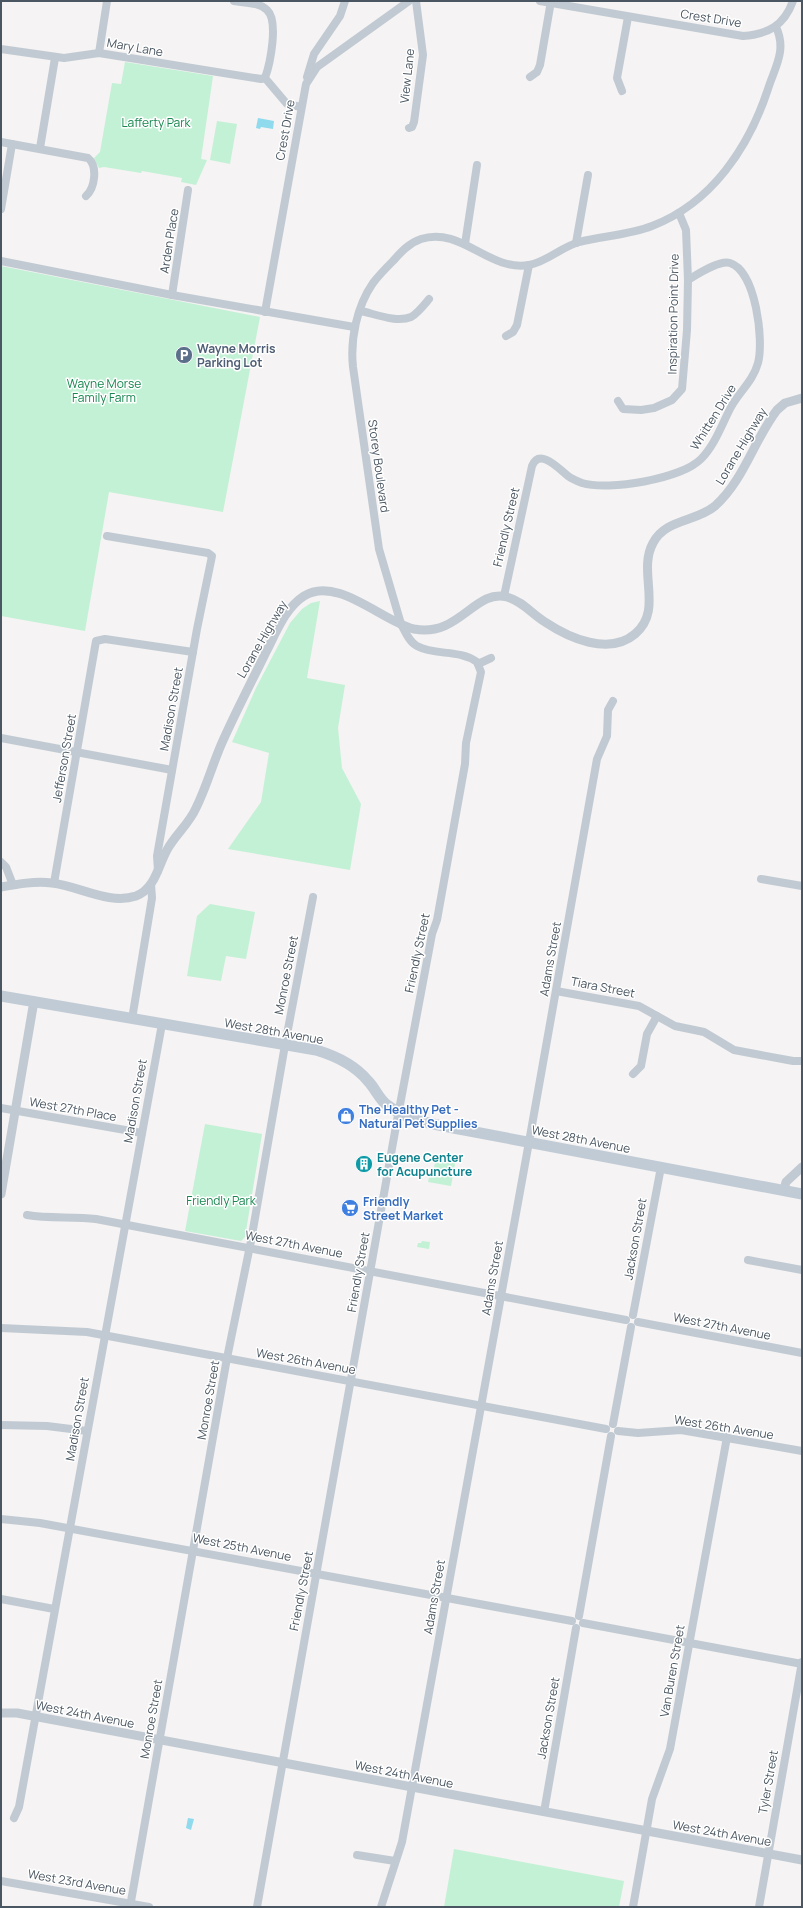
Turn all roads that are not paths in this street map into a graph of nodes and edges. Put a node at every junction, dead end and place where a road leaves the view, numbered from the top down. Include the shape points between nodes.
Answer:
1 (107, 1) edge
2 (234, 1) edge
3 (345, 1) edge
4 (409, 1) edge
5 (416, 1) edge
6 (540, 1) edge
7 (793, 1) edge
8 (551, 2) edge
9 (628, 17) junction
10 (776, 27) junction
11 (1, 49) edge
12 (99, 53) junction
13 (55, 58) junction
14 (530, 77) dead end
15 (264, 78) junction
16 (306, 84) junction
17 (622, 91) dead end
18 (301, 107) junction
19 (409, 128) dead end
20 (1, 142) edge
21 (12, 144) junction
22 (40, 148) junction
23 (477, 165) dead end
24 (588, 175) dead end
25 (188, 190) dead end
26 (86, 196) dead end
27 (1, 210) edge
28 (679, 213) junction
29 (576, 243) junction
30 (465, 244) junction
31 (1, 261) edge
32 (529, 265) junction
33 (688, 280) junction
34 (172, 295) junction
35 (429, 299) dead end
36 (361, 311) junction
37 (265, 312) junction
38 (354, 327) junction
39 (506, 336) dead end
40 (802, 398) edge
41 (618, 400) dead end
42 (533, 464) joint
43 (107, 536) dead end
44 (504, 596) junction
45 (401, 624) junction
46 (193, 652) junction
47 (491, 658) dead end
48 (478, 664) junction
49 (613, 701) dead end
50 (1, 738) edge
51 (76, 754) junction
52 (172, 770) junction
53 (1, 862) edge
54 (158, 872) junction
55 (761, 879) dead end
56 (54, 883) junction
57 (151, 884) junction
58 (13, 885) junction
59 (802, 886) edge
60 (1, 887) edge
61 (313, 897) dead end
62 (556, 991) junction
63 (1, 996) edge
64 (34, 1001) junction
65 (657, 1016) junction
66 (132, 1019) junction
67 (162, 1024) junction
68 (285, 1045) junction
69 (802, 1061) edge
70 (633, 1074) dead end
71 (1, 1108) edge
72 (15, 1111) junction
73 (398, 1113) junction
74 (142, 1133) junction
75 (529, 1142) junction
76 (660, 1167) junction
77 (802, 1167) edge
78 (784, 1190) junction
79 (1, 1194) edge
80 (802, 1194) edge
81 (27, 1215) dead end
82 (125, 1225) junction
83 (249, 1248) junction
84 (748, 1260) dead end
85 (802, 1270) edge
86 (370, 1271) junction
87 (501, 1296) junction
88 (634, 1322) junction
89 (1, 1328) edge
90 (104, 1335) junction
91 (802, 1353) edge
92 (227, 1358) junction
93 (351, 1381) junction
94 (481, 1405) junction
95 (613, 1424) junction
96 (1, 1425) edge
97 (606, 1429) junction
98 (87, 1431) junction
99 (618, 1431) junction
100 (611, 1436) junction
101 (727, 1437) junction
102 (802, 1451) edge
103 (1, 1519) edge
104 (69, 1528) junction
105 (194, 1551) junction
106 (316, 1573) junction
107 (446, 1598) junction
108 (1, 1599) edge
109 (54, 1609) junction
110 (578, 1622) junction
111 (690, 1643) junction
112 (802, 1663) edge
113 (1, 1713) edge
114 (35, 1717) junction
115 (160, 1740) junction
116 (283, 1763) junction
117 (411, 1788) junction
118 (544, 1812) junction
119 (14, 1818) dead end
120 (646, 1831) junction
121 (768, 1853) junction
122 (357, 1854) dead end
123 (802, 1860) edge
124 (395, 1861) junction
125 (1, 1881) edge
126 (130, 1906) edge
127 (149, 1907) edge
128 (257, 1907) edge
129 (381, 1907) edge
130 (633, 1907) edge
131 (758, 1907) edge

1 - 12 street
2 - 15 street via 262,7 272,17 274,31
3 - 16 street via 340,16 314,54
4 - 16 street, Crest Drive via 317,67
5 - 19 street, View Lane via 423,55 414,122
6 - 8 street, Crest Drive
7 - 10 street via 785,18
8 - 9 street, Crest Drive
8 - 14 street via 540,65 537,72
9 - 10 street, Crest Drive via 743,36
9 - 17 street via 617,78
10 - 28 street, Storey Boulevard via 782,40 781,49 757,120 726,169 706,193
11 - 13 street, Mary Lane
12 - 13 street, Mary Lane
12 - 15 street, Mary Lane
13 - 22 street
15 - 18 street via 287,104
16 - 18 street, Crest Drive
18 - 37 street, Crest Drive
20 - 21 street
21 - 22 street
21 - 27 street
22 - 26 street via 82,155 91,160 94,171 92,189
23 - 30 street
24 - 29 street
25 - 34 street, Arden Place
28 - 29 street, Storey Boulevard via 644,229
28 - 33 street, Inspiration Point Drive via 686,230
29 - 32 street, Storey Boulevard
30 - 32 street, Storey Boulevard via 496,261 510,265
30 - 36 street, Storey Boulevard via 438,237 420,239 412,243 372,284
31 - 34 street
32 - 39 street via 517,325 513,332
33 - 41 street, Inspiration Point Drive via 687,336 682,389 672,400 648,410 623,409
33 - 42 street, Whitten Drive via 721,264 734,265 749,285 760,328 760,353 753,377 732,406 702,458 690,467 642,482 623,485 588,484 572,478 551,461 540,459
34 - 37 street
35 - 36 street via 415,314 406,318
36 - 38 street, Storey Boulevard
37 - 38 street
38 - 45 street, Storey Boulevard via 352,362 379,549
40 - 44 street, Lorane Highway via 785,403 777,410 729,490 713,508 667,528 654,540 647,562 649,611 634,635 614,644 581,640 546,623 522,604
42 - 44 street, Friendly Street
43 - 46 street, Madison Street via 212,554
44 - 45 street, Lorane Highway via 480,602 441,629 418,630
45 - 48 street via 406,635 417,646 464,656
45 - 54 street, Lorane Highway via 347,596 333,592 310,592 291,607 222,743 194,814 170,845
46 - 51 street, Jefferson Street via 99,639 96,642
46 - 52 street, Madison Street
47 - 48 street
48 - 73 street, Friendly Street via 480,679 466,743 437,920 432,934
49 - 62 street, Adams Street via 608,710 607,736 597,759
50 - 51 street
51 - 52 street
51 - 56 street, Jefferson Street
52 - 54 street, Madison Street via 157,856
53 - 58 street via 6,867
54 - 57 street, Lorane Highway
55 - 59 street
56 - 57 street, Lorane Highway via 104,896 123,898 141,894
56 - 58 street, Lorane Highway
57 - 66 street via 152,898
58 - 60 street, Lorane Highway
61 - 68 street, Monroe Street
62 - 65 street, Tiara Street via 634,1005
62 - 75 street, Adams Street
63 - 64 main road, West 28th Avenue
64 - 66 main road, West 28th Avenue
64 - 72 street
65 - 69 street, Tiara Street via 676,1027 704,1032 734,1050
65 - 70 street via 646,1036 641,1066
66 - 67 main road, West 28th Avenue
67 - 68 main road, West 28th Avenue
67 - 74 street, Madison Street
68 - 73 main road, West 28th Avenue via 324,1052 345,1062 369,1082 384,1103
68 - 83 street, Monroe Street
71 - 72 street, West 27th Place
72 - 74 street, West 27th Place
72 - 79 street
73 - 75 main road, West 28th Avenue via 429,1123
73 - 86 street, Friendly Street
74 - 82 street, Madison Street
75 - 76 main road, West 28th Avenue
75 - 87 street, Adams Street
76 - 78 main road, West 28th Avenue
76 - 88 street, Jackson Street
77 - 78 street via 786,1182
78 - 80 main road, West 28th Avenue
81 - 82 street, West 27th Avenue via 43,1218 85,1218
82 - 83 street, West 27th Avenue
82 - 90 street, Madison Street
83 - 86 street, West 27th Avenue
83 - 92 street, Monroe Street
84 - 85 street
86 - 87 street, West 27th Avenue
86 - 93 street, Friendly Street
87 - 88 street, West 27th Avenue via 626,1320 629,1316
87 - 94 street, Adams Street
88 - 91 street, West 27th Avenue
88 - 95 street, Jackson Street
89 - 90 street, West 26th Avenue via 72,1330
90 - 92 street, West 26th Avenue
90 - 98 street, Madison Street
92 - 93 street, West 26th Avenue
92 - 105 street, Monroe Street
93 - 94 street, West 26th Avenue
93 - 106 street, Friendly Street
94 - 97 street, West 26th Avenue
94 - 107 street, Adams Street
95 - 97 street via 608,1425
95 - 99 street via 618,1427
96 - 98 street via 47,1426
97 - 100 street
98 - 104 street, Madison Street
99 - 100 street via 615,1436
99 - 101 street, West 26th Avenue via 638,1434 681,1430
100 - 110 street, Jackson Street
101 - 102 street, West 26th Avenue
101 - 111 street, Van Buren Street
103 - 104 street, West 25th Avenue via 40,1522
104 - 105 street, West 25th Avenue
104 - 109 street, Madison Street
105 - 106 street, West 25th Avenue
105 - 115 street, Monroe Street
106 - 107 street, West 25th Avenue
106 - 116 street, Friendly Street
107 - 110 street, West 25th Avenue
107 - 117 street, Adams Street
108 - 109 street
109 - 114 street, Madison Street
110 - 111 street, West 25th Avenue
110 - 118 street, Jackson Street
111 - 112 street, West 25th Avenue
111 - 120 street, Van Buren Street via 670,1749 652,1799
112 - 121 street, Tyler Street
113 - 114 street, West 24th Avenue
114 - 115 street, West 24th Avenue
114 - 119 street, Madison Street via 19,1807
115 - 116 street, West 24th Avenue
115 - 126 street, Monroe Street
116 - 117 street, West 24th Avenue
116 - 128 street, Friendly Street
117 - 118 street, West 24th Avenue
117 - 124 street, Adams Street via 402,1842
118 - 120 street, West 24th Avenue
120 - 121 street, West 24th Avenue
120 - 130 street, Van Buren Street
121 - 123 street, West 24th Avenue
121 - 131 street, Tyler Street
122 - 124 street
124 - 129 street, Adams Street
125 - 126 street, West 23rd Avenue
126 - 127 street, West 23rd Avenue

